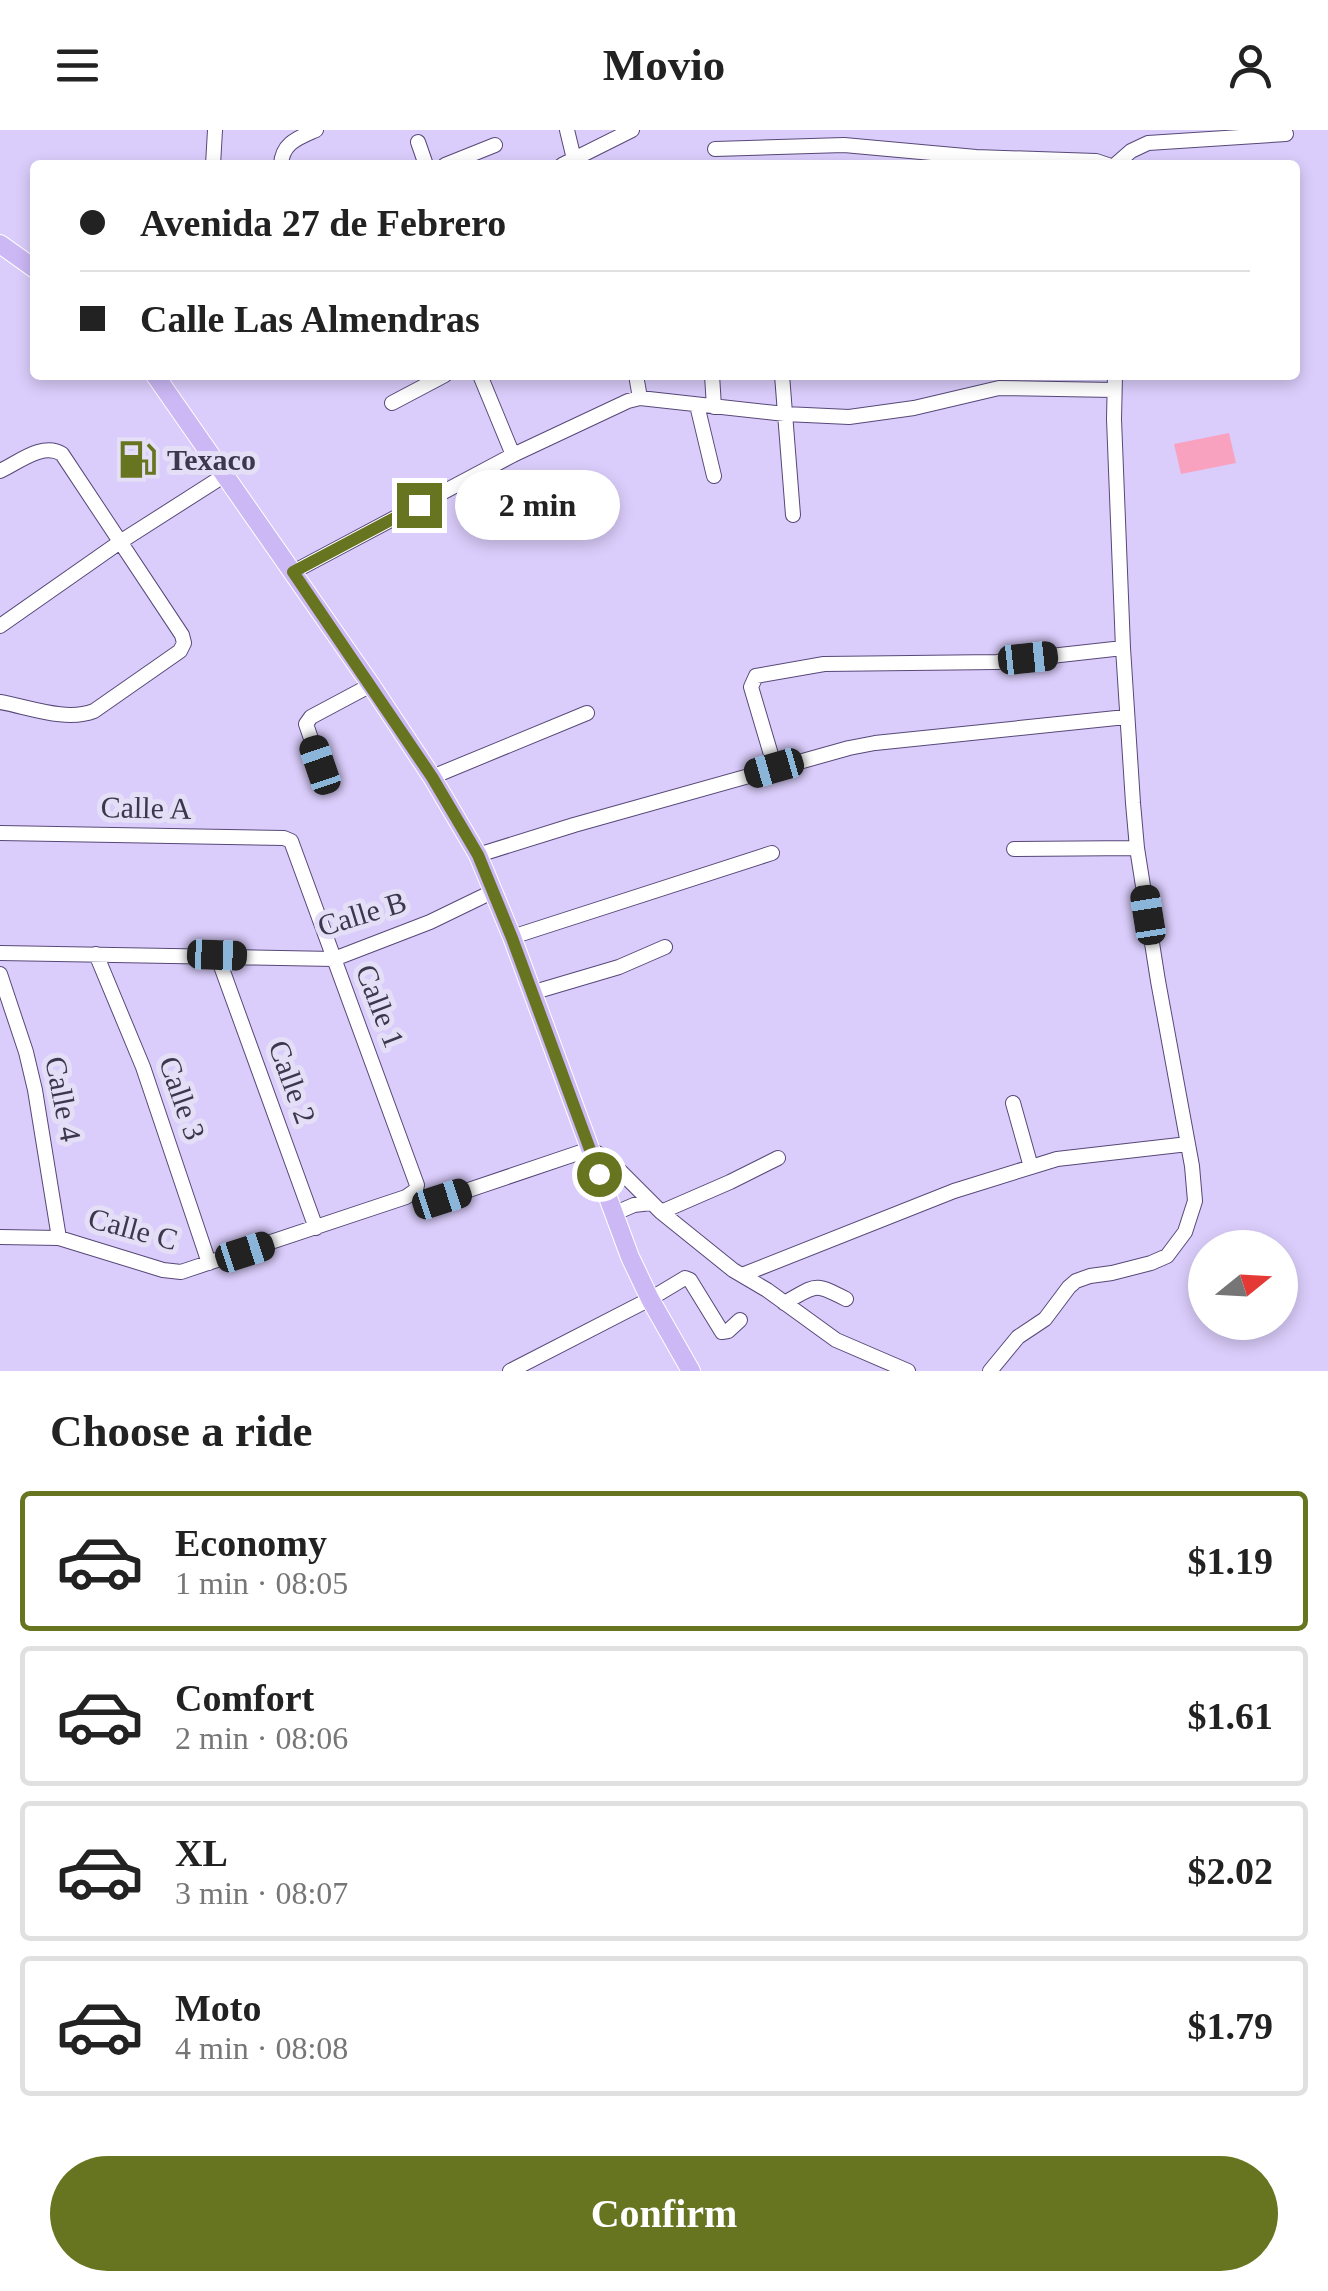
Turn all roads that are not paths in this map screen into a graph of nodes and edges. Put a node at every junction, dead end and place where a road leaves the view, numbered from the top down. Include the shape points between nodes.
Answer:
1 (215, 130) edge
2 (316, 130) edge
3 (567, 130) edge
4 (632, 130) edge
5 (1286, 134) dead end
6 (844, 138) edge
7 (418, 142) dead end
8 (494, 144) dead end
9 (716, 149) dead end
10 (213, 160) edge
11 (281, 160) edge
12 (424, 160) edge
13 (457, 160) edge
14 (568, 160) edge
15 (572, 160) edge
16 (1052, 160) edge
17 (1118, 160) edge
18 (0, 244) edge
19 (30, 266) edge
20 (158, 380) edge
21 (436, 380) edge
22 (482, 380) edge
23 (637, 380) edge
24 (712, 380) edge
25 (782, 380) edge
26 (1114, 382) edge
27 (640, 398) junction
28 (392, 403) dead end
29 (697, 405) junction
30 (714, 406) junction
31 (785, 414) junction
32 (513, 455) junction
33 (0, 471) edge
34 (225, 475) junction
35 (714, 476) dead end
36 (792, 515) dead end
37 (120, 542) junction
38 (293, 572) junction
39 (0, 626) edge
40 (1123, 648) junction
41 (372, 685) junction
42 (0, 702) edge
43 (587, 714) dead end
44 (1126, 717) junction
45 (320, 765) dead end
46 (774, 768) junction
47 (432, 777) junction
48 (0, 833) edge
49 (291, 841) joint
50 (1138, 848) junction
51 (1014, 849) dead end
52 (772, 853) dead end
53 (478, 855) junction
54 (494, 892) junction
55 (512, 938) junction
56 (665, 947) dead end
57 (0, 952) edge
58 (96, 954) junction
59 (217, 955) junction
60 (334, 959) junction
61 (0, 974) edge
62 (532, 993) junction
63 (1013, 1103) dead end
64 (1188, 1144) junction
65 (590, 1149) junction
66 (778, 1158) dead end
67 (1031, 1167) junction
68 (416, 1190) joint
69 (442, 1199) dead end
70 (656, 1208) junction
71 (613, 1214) junction
72 (316, 1228) junction
73 (0, 1237) edge
74 (59, 1238) junction
75 (209, 1264) junction
76 (742, 1275) junction
77 (846, 1299) dead end
78 (650, 1300) junction
79 (784, 1303) junction
80 (740, 1320) dead end
81 (510, 1371) edge
82 (691, 1371) edge
83 (908, 1371) edge
84 (990, 1371) edge

1 - 10 street
2 - 11 street via 288,144
3 - 14 street
4 - 15 street
5 - 17 street via 1148,144
6 - 9 street
6 - 16 street via 976,158
7 - 12 street
8 - 13 street
18 - 19 main road
20 - 34 main road
21 - 28 street
22 - 32 street
23 - 27 street
24 - 30 street
25 - 31 street
26 - 31 street via 999,388 849,417
26 - 40 street
27 - 29 street
27 - 32 street
29 - 30 street
29 - 35 street
30 - 31 street
31 - 36 street
32 - 38 street
33 - 37 street via 45,449 62,454
34 - 37 street
34 - 38 main road
37 - 39 street
37 - 42 street via 182,634 183,648 83,715
38 - 41 main road
40 - 44 street
40 - 46 street via 997,662 824,664 756,676 751,687
41 - 45 street via 311,716 306,724
41 - 47 main road
43 - 47 street
44 - 46 street via 875,743
44 - 50 street
46 - 53 street
47 - 53 main road
48 - 49 street, Calle A
49 - 60 street, Calle 1
50 - 51 street
50 - 64 street
52 - 55 street
53 - 54 main road
54 - 55 main road
54 - 60 street, Calle B
55 - 62 main road
56 - 62 street
57 - 58 street, Calle B
58 - 59 street, Calle B
58 - 75 street, Calle 3 via 143,1067
59 - 60 street, Calle B
59 - 72 street, Calle 2
60 - 68 street, Calle 1
61 - 74 street, Calle 4 via 35,1090
62 - 65 main road
63 - 67 street
64 - 67 street
64 - 84 street via 1196,1201 1172,1252 1076,1281
65 - 69 street
65 - 70 street
65 - 71 main road
66 - 70 street
67 - 76 street
68 - 72 street, Calle C
70 - 71 street via 634,1205
70 - 76 street
71 - 78 main road
72 - 75 street, Calle C
73 - 74 street, Calle C
74 - 75 street, Calle C via 173,1272
76 - 79 street
77 - 79 street via 815,1287
78 - 80 street via 685,1278 722,1332
78 - 81 street
78 - 82 main road
79 - 83 street via 836,1340

